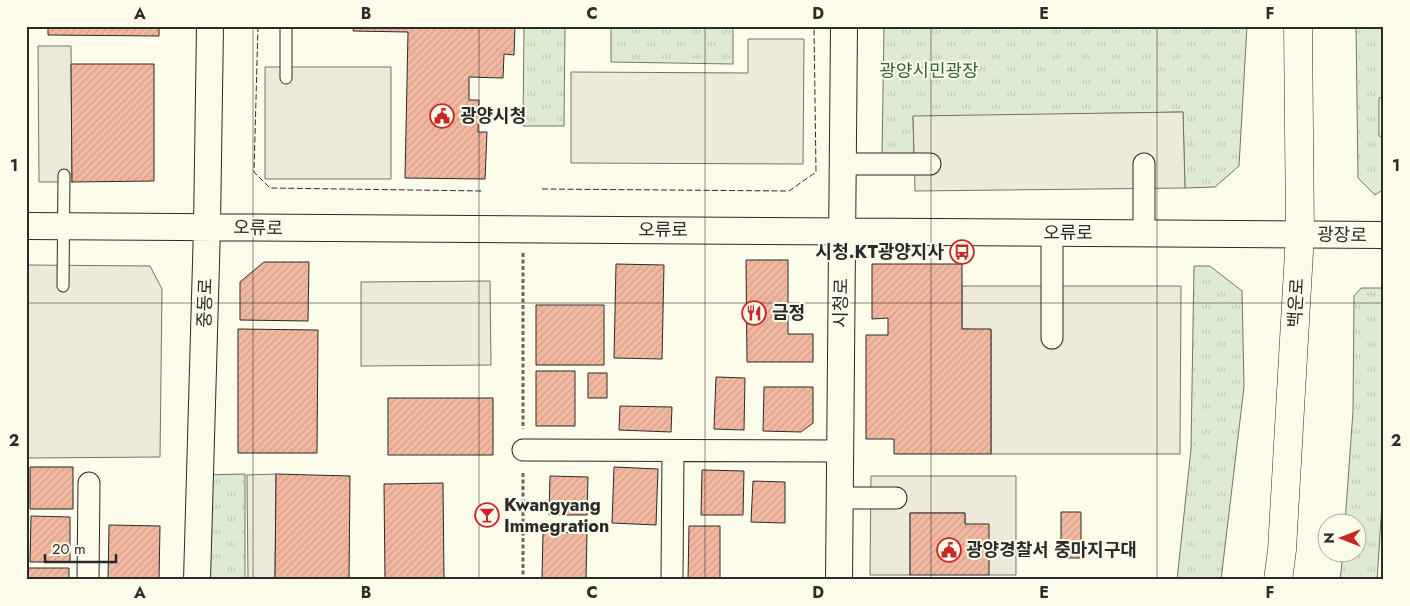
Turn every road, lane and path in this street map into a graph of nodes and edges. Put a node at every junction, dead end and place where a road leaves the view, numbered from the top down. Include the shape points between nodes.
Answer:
1 (210, 26) edge
2 (286, 26) edge
3 (844, 26) edge
4 (1298, 26) edge
5 (286, 78) dead end
6 (842, 164) junction
7 (930, 164) dead end
8 (1144, 164) dead end
9 (64, 175) dead end
10 (26, 226) edge
11 (64, 226) junction
12 (207, 227) junction
13 (522, 230) junction
14 (842, 231) junction
15 (1052, 233) junction
16 (1144, 233) junction
17 (1300, 234) junction
18 (1384, 235) edge
19 (63, 286) dead end
20 (1052, 338) dead end
21 (523, 450) junction
22 (674, 451) junction
23 (840, 451) junction
24 (89, 483) dead end
25 (840, 498) junction
26 (896, 498) dead end
27 (88, 580) edge
28 (197, 580) edge
29 (523, 580) edge
30 (672, 580) edge
31 (839, 580) edge
32 (1278, 580) edge

1 - 12 street, 중동로
2 - 5 lane
3 - 6 street, 시청로
4 - 17 main road, 백운로
6 - 7 street
6 - 14 street, 시청로
8 - 16 street
9 - 11 lane
10 - 11 street, 오류로
11 - 12 street, 오류로
11 - 19 lane
12 - 13 street, 오류로
12 - 28 street, 중동로
13 - 14 street, 오류로
13 - 21 path
14 - 15 street, 오류로
14 - 23 street, 시청로
15 - 16 street, 오류로
15 - 20 street
16 - 17 street, 오류로
17 - 18 street, 광장로
17 - 32 main road, 백운로
21 - 22 street
21 - 29 path
22 - 23 street
22 - 30 street
23 - 25 street, 시청로
24 - 27 street
25 - 26 street
25 - 31 street, 시청로

